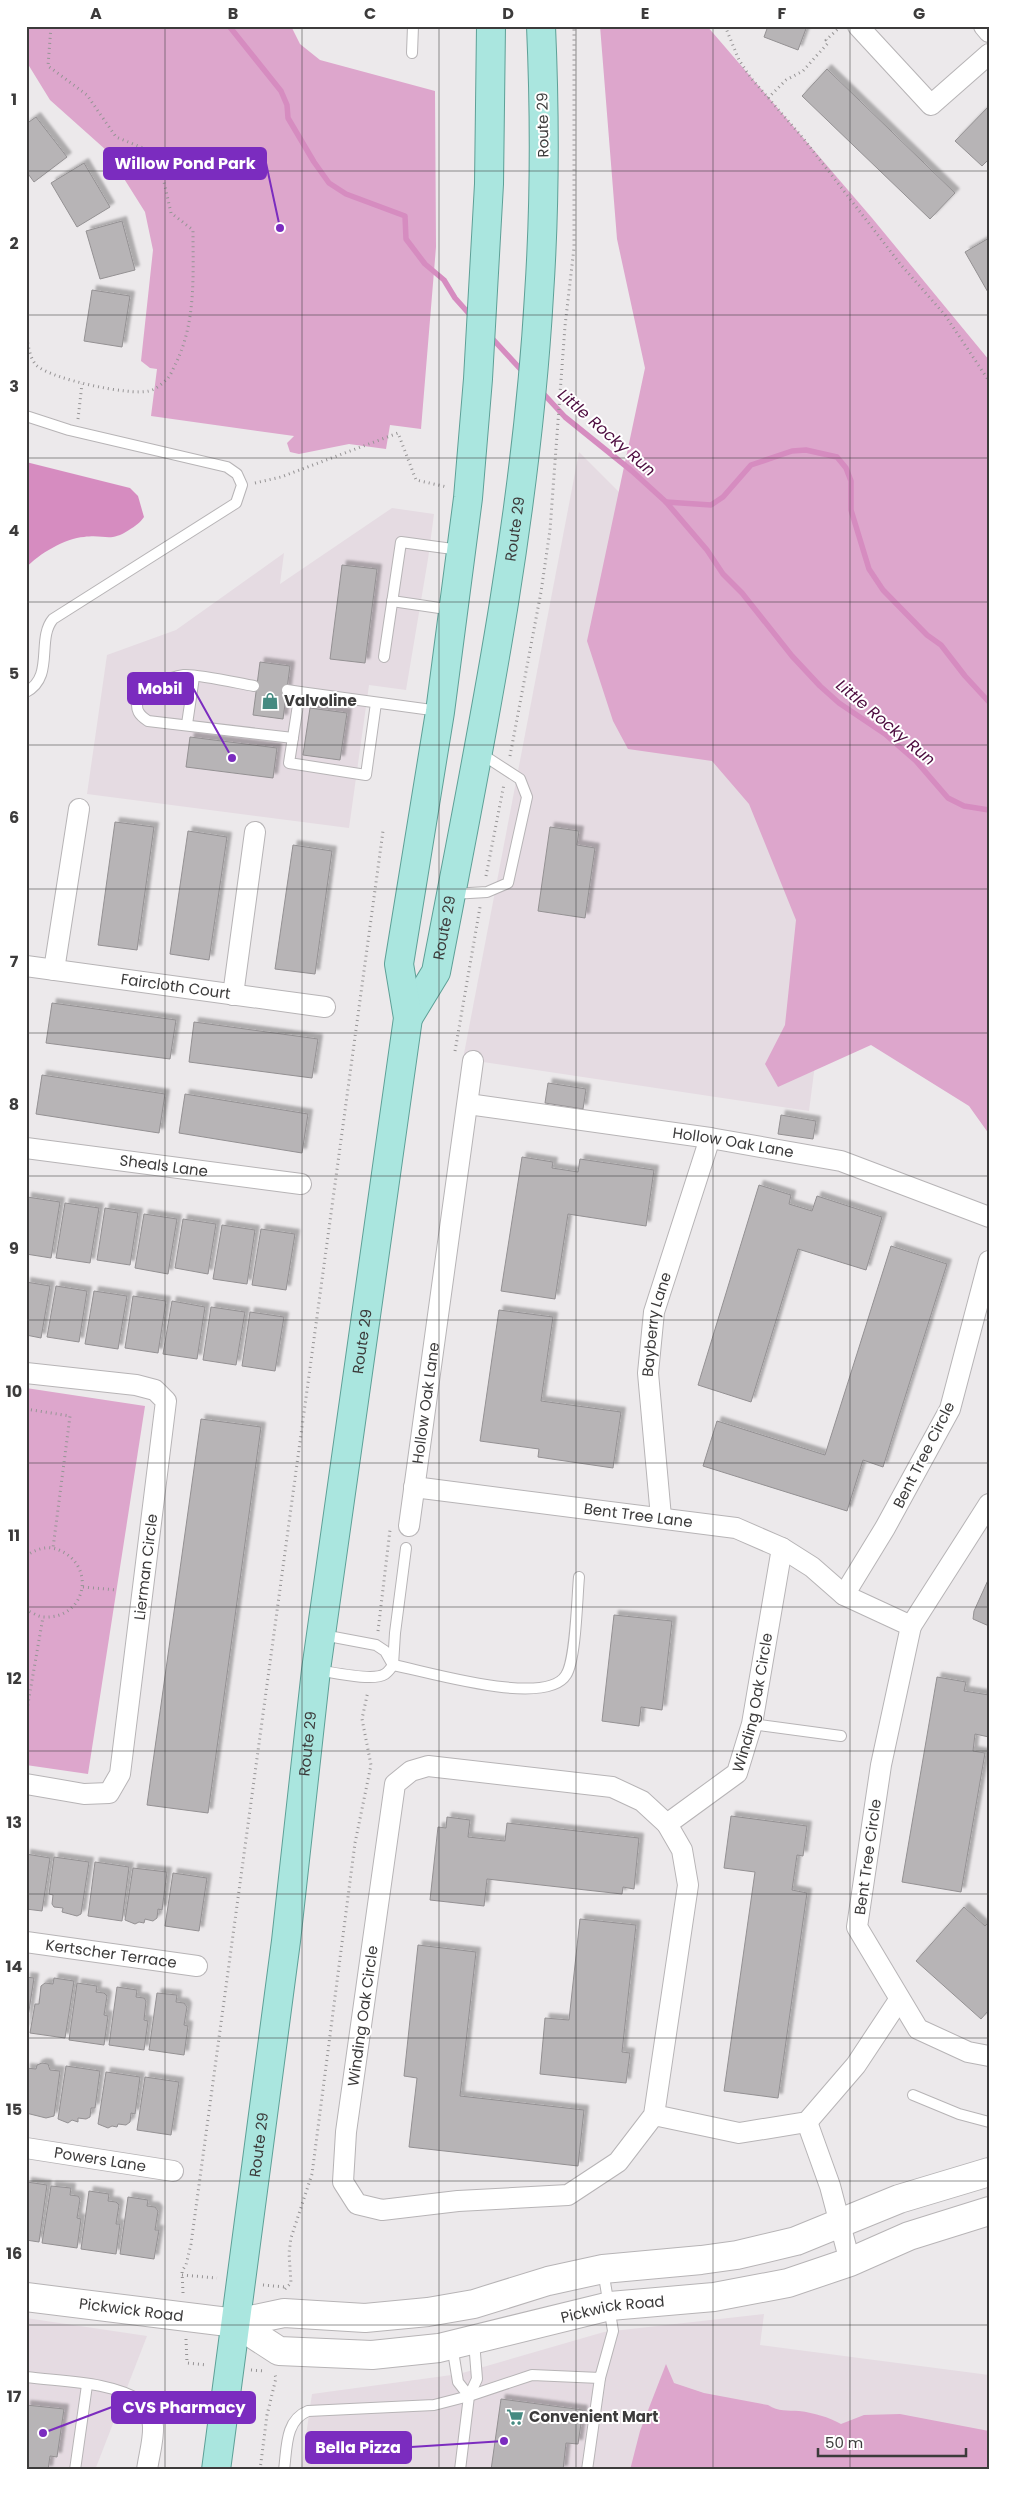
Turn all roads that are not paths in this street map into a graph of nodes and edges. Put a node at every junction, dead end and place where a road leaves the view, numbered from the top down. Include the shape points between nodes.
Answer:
1 (413, 26) edge
2 (491, 26) edge
3 (541, 26) edge
4 (858, 26) edge
5 (984, 26) edge
6 (989, 32) edge
7 (412, 53) dead end
8 (989, 54) edge
9 (26, 416) edge
10 (461, 550) junction
11 (392, 601) junction
12 (454, 610) junction
13 (384, 658) dead end
14 (194, 677) junction
15 (254, 686) dead end
16 (287, 690) dead end
17 (26, 692) edge
18 (300, 692) junction
19 (376, 703) junction
20 (440, 712) junction
21 (193, 725) junction
22 (293, 738) junction
23 (477, 751) junction
24 (79, 809) dead end
25 (254, 832) dead end
26 (451, 894) junction
27 (26, 966) edge
28 (54, 970) junction
29 (233, 996) junction
30 (325, 1007) dead end
31 (408, 1018) junction
32 (473, 1061) dead end
33 (468, 1104) junction
34 (710, 1138) junction
35 (26, 1148) edge
36 (301, 1184) dead end
37 (989, 1217) edge
38 (989, 1260) edge
39 (26, 1373) edge
40 (414, 1487) junction
41 (988, 1506) edge
42 (661, 1517) junction
43 (409, 1526) dead end
44 (406, 1548) dead end
45 (782, 1548) junction
46 (579, 1577) dead end
47 (844, 1594) junction
48 (912, 1626) junction
49 (321, 1635) junction
50 (393, 1665) junction
51 (316, 1670) junction
52 (752, 1724) junction
53 (840, 1736) dead end
54 (26, 1784) edge
55 (667, 1824) junction
56 (26, 1942) edge
57 (197, 1966) dead end
58 (899, 2000) junction
59 (989, 2056) edge
60 (914, 2095) dead end
61 (654, 2115) junction
62 (807, 2122) junction
63 (989, 2122) edge
64 (26, 2148) edge
65 (173, 2171) dead end
66 (989, 2172) edge
67 (989, 2211) edge
68 (841, 2224) junction
69 (850, 2262) junction
70 (603, 2269) junction
71 (26, 2297) edge
72 (610, 2306) junction
73 (236, 2323) junction
74 (463, 2342) junction
75 (26, 2378) edge
76 (600, 2378) junction
77 (87, 2386) junction
78 (469, 2396) junction
79 (143, 2402) joint
80 (75, 2470) edge
81 (147, 2470) edge
82 (216, 2470) edge
83 (284, 2470) edge
84 (460, 2470) edge
85 (587, 2470) edge

1 - 7 lane
2 - 10 main road, Route 29 via 487,237 478,379
3 - 23 main road, Route 29 via 544,193 527,434 501,622
4 - 8 street via 931,105
5 - 6 street
9 - 17 lane via 76,432 227,467 237,474 242,485 236,503 53,619 47,626 41,674 34,688
10 - 11 lane via 401,542
10 - 12 main road, Route 29
11 - 12 lane
11 - 13 lane
12 - 20 main road, Route 29
14 - 15 lane
14 - 21 lane
14 - 21 lane via 184,675 148,688 139,694 136,706 140,716 148,721
16 - 18 lane
18 - 19 lane
18 - 22 lane
19 - 20 lane
19 - 22 lane via 366,775 289,763
20 - 31 main road, Route 29 via 398,964
21 - 22 lane
23 - 26 main road, Route 29
23 - 26 lane via 520,779 527,797 508,883 487,892
24 - 28 street
25 - 29 street
26 - 31 main road, Route 29 via 436,972
27 - 28 street, Faircloth Court
28 - 29 street, Faircloth Court
29 - 30 street, Faircloth Court
31 - 49 main road, Route 29
32 - 33 street, Hollow Oak Lane
33 - 34 street, Hollow Oak Lane
33 - 40 street, Hollow Oak Lane
34 - 37 street, Hollow Oak Lane via 841,1161
34 - 42 street, Bayberry Lane via 654,1312 648,1373
35 - 36 street, Sheals Lane
38 - 47 street, Bent Tree Circle via 950,1409 886,1528
39 - 54 street, Lierman Circle via 136,1385 155,1390 166,1401 120,1774 109,1793 84,1794
40 - 42 street, Bent Tree Lane
40 - 43 street, Hollow Oak Lane
41 - 48 street, Bent Tree Circle
42 - 45 street, Bent Tree Lane via 736,1528
44 - 50 lane
45 - 47 street, Bent Tree Lane via 812,1567
45 - 52 street, Winding Oak Circle
46 - 50 lane via 571,1660 567,1674 559,1684 545,1689 516,1688 439,1677
47 - 48 street
48 - 58 street, Bent Tree Circle via 881,1765 857,1927
49 - 50 lane via 376,1645 385,1651
49 - 51 main road, Route 29
50 - 51 lane via 384,1675 363,1677
51 - 73 main road, Route 29 via 286,1940
52 - 53 lane
52 - 55 street, Winding Oak Circle via 737,1773
55 - 61 street, Winding Oak Circle via 682,1850 688,1885
55 - 61 street, Winding Oak Circle via 642,1801 612,1787 428,1766 411,1771 395,1784 348,2122 343,2182 357,2204 382,2210 458,2200 568,2195 618,2162
56 - 57 street, Kertscher Terrace
58 - 59 street, Bent Tree Circle via 918,2029 968,2052
58 - 62 street via 856,2065
60 - 63 lane via 959,2114
61 - 62 street via 739,2133
62 - 68 street
64 - 65 street, Powers Lane
66 - 68 street, Pickwick Road via 899,2199
67 - 69 street, Pickwick Road via 909,2236
68 - 69 street
68 - 70 street, Pickwick Road via 796,2241 737,2255
69 - 72 street, Pickwick Road via 788,2283 742,2292
70 - 72 lane
70 - 73 street, Pickwick Road via 548,2281 474,2304 428,2312 365,2318 284,2314
71 - 73 street, Pickwick Road
72 - 74 street, Pickwick Road
72 - 76 lane via 613,2331
73 - 74 street, Pickwick Road via 278,2351 372,2355 439,2348
73 - 82 main road, Route 29
74 - 78 lane via 458,2382
74 - 78 lane via 477,2379
75 - 77 lane
76 - 78 lane via 532,2375
76 - 85 lane
77 - 79 lane via 123,2392
77 - 80 lane
78 - 83 lane via 434,2405 299,2414 290,2429
78 - 84 lane
79 - 81 street via 154,2419

